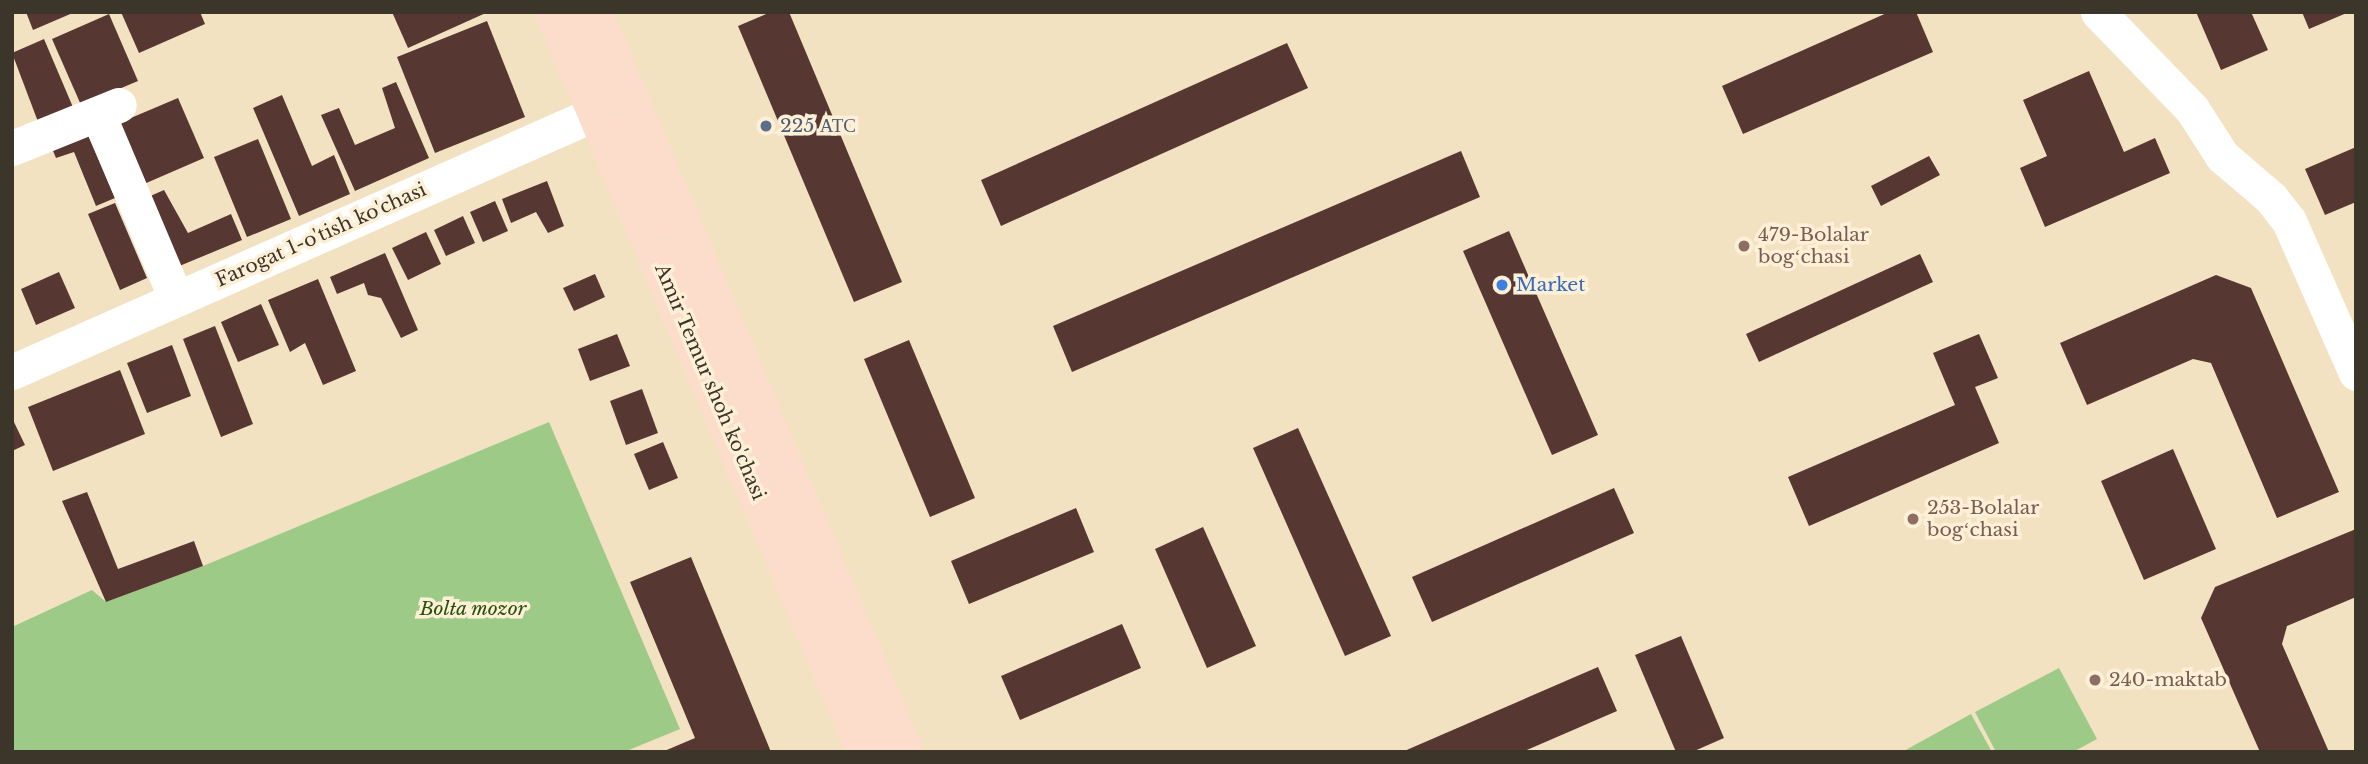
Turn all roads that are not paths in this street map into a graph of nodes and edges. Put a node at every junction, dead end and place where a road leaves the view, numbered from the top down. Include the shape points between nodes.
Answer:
1 (554, 12) edge
2 (593, 12) edge
3 (2098, 12) edge
4 (613, 106) junction
5 (12, 148) edge
6 (176, 299) junction
7 (12, 372) edge
8 (2356, 373) edge
9 (866, 752) edge
10 (904, 752) edge

1 - 4 main road, Amir Temur shoh ko'chasi
2 - 4 main road, Amir Temur shoh ko'chasi
3 - 8 street via 2192,109 2222,156 2271,198 2289,221
4 - 6 street, Farogat 1-o'tish ko'chasi
4 - 9 main road, Amir Temur shoh ko'chasi
4 - 10 main road, Amir Temur shoh ko'chasi
5 - 6 street via 109,109
6 - 7 street, Farogat 1-o'tish ko'chasi

